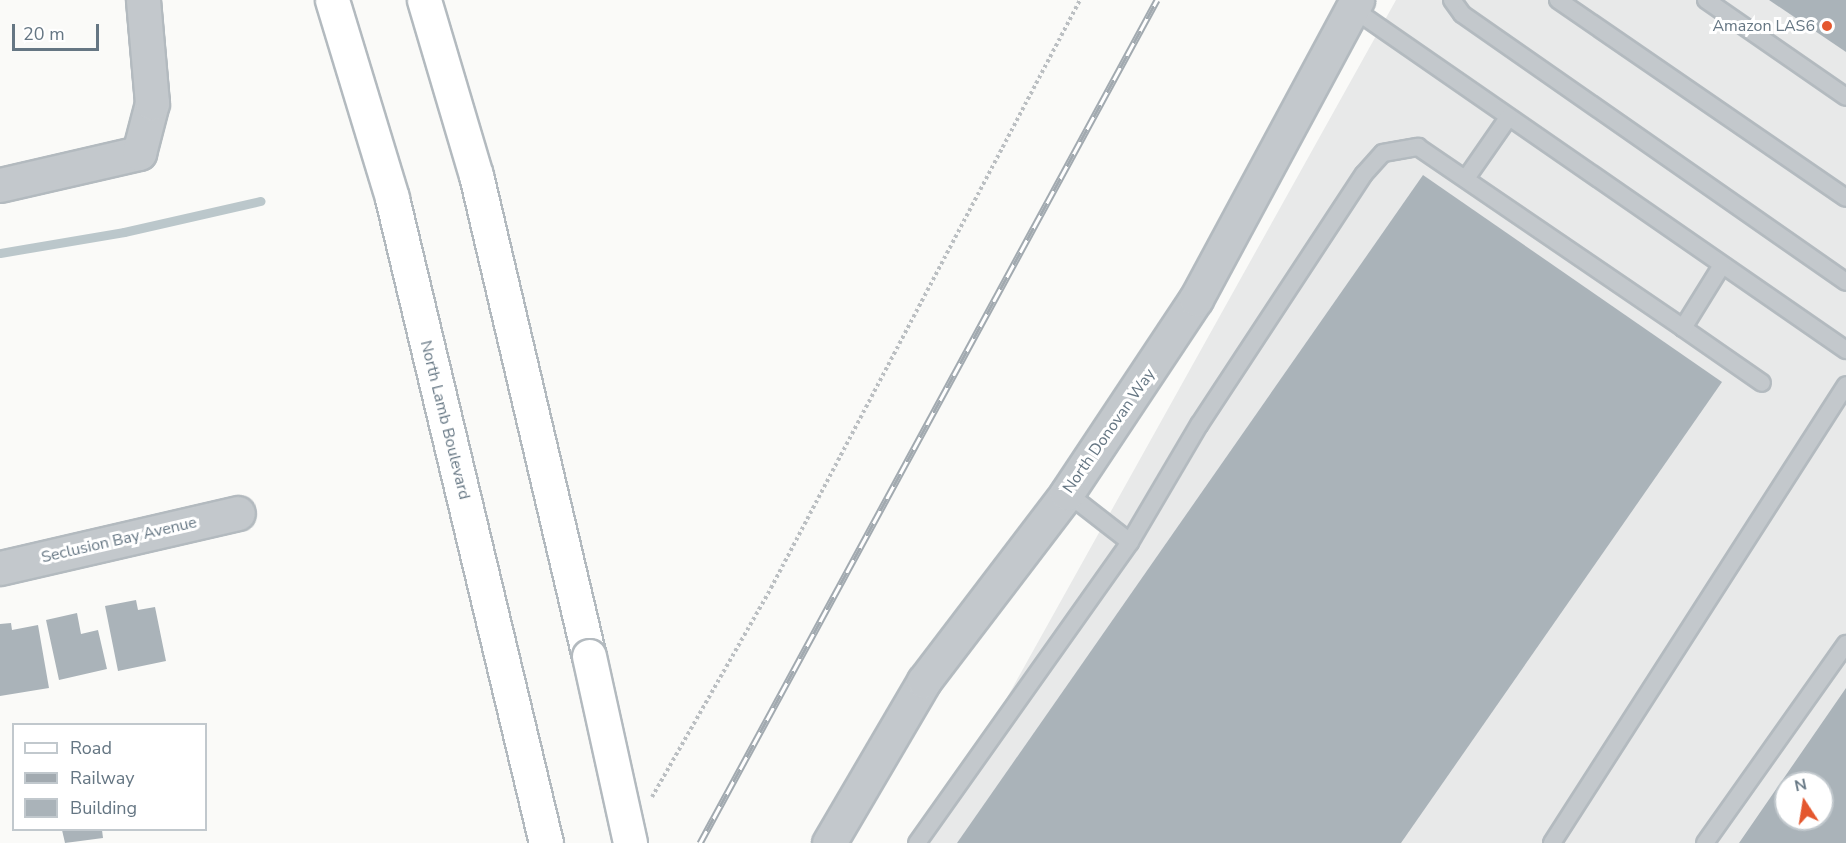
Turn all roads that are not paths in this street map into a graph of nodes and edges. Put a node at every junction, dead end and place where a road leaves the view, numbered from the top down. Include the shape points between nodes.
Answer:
1 (143, 0) edge
2 (333, 0) edge
3 (424, 0) edge
4 (1452, 0) edge
5 (1558, 0) edge
6 (1706, 0) edge
7 (1355, 4) edge
8 (1846, 97) edge
9 (1508, 118) junction
10 (1467, 177) junction
11 (0, 185) edge
12 (1846, 198) edge
13 (1722, 265) junction
14 (1846, 282) edge
15 (1683, 328) junction
16 (1846, 350) edge
17 (1762, 383) dead end
18 (1846, 386) edge
19 (1067, 493) junction
20 (238, 513) dead end
21 (1130, 542) junction
22 (0, 568) edge
23 (1846, 644) edge
24 (546, 843) edge
25 (630, 843) edge
26 (829, 843) edge
27 (917, 843) edge
28 (1551, 843) edge
29 (1706, 843) edge

1 - 11 street via 152,103 139,153
2 - 24 main road, North Lamb Boulevard via 392,198
3 - 25 main road, bridge via 476,175
4 - 14 lane via 1462,14
5 - 12 lane
6 - 8 lane
7 - 9 lane
7 - 19 street, North Donovan Way via 1196,299
9 - 10 lane
9 - 13 lane
10 - 15 lane
10 - 21 lane via 1418,147 1383,153 1199,425
13 - 15 lane
13 - 16 lane
15 - 17 lane
18 - 28 lane
19 - 21 lane
19 - 26 street, North Donovan Way via 924,681
20 - 22 street, Seclusion Bay Avenue
21 - 27 lane
23 - 29 lane

